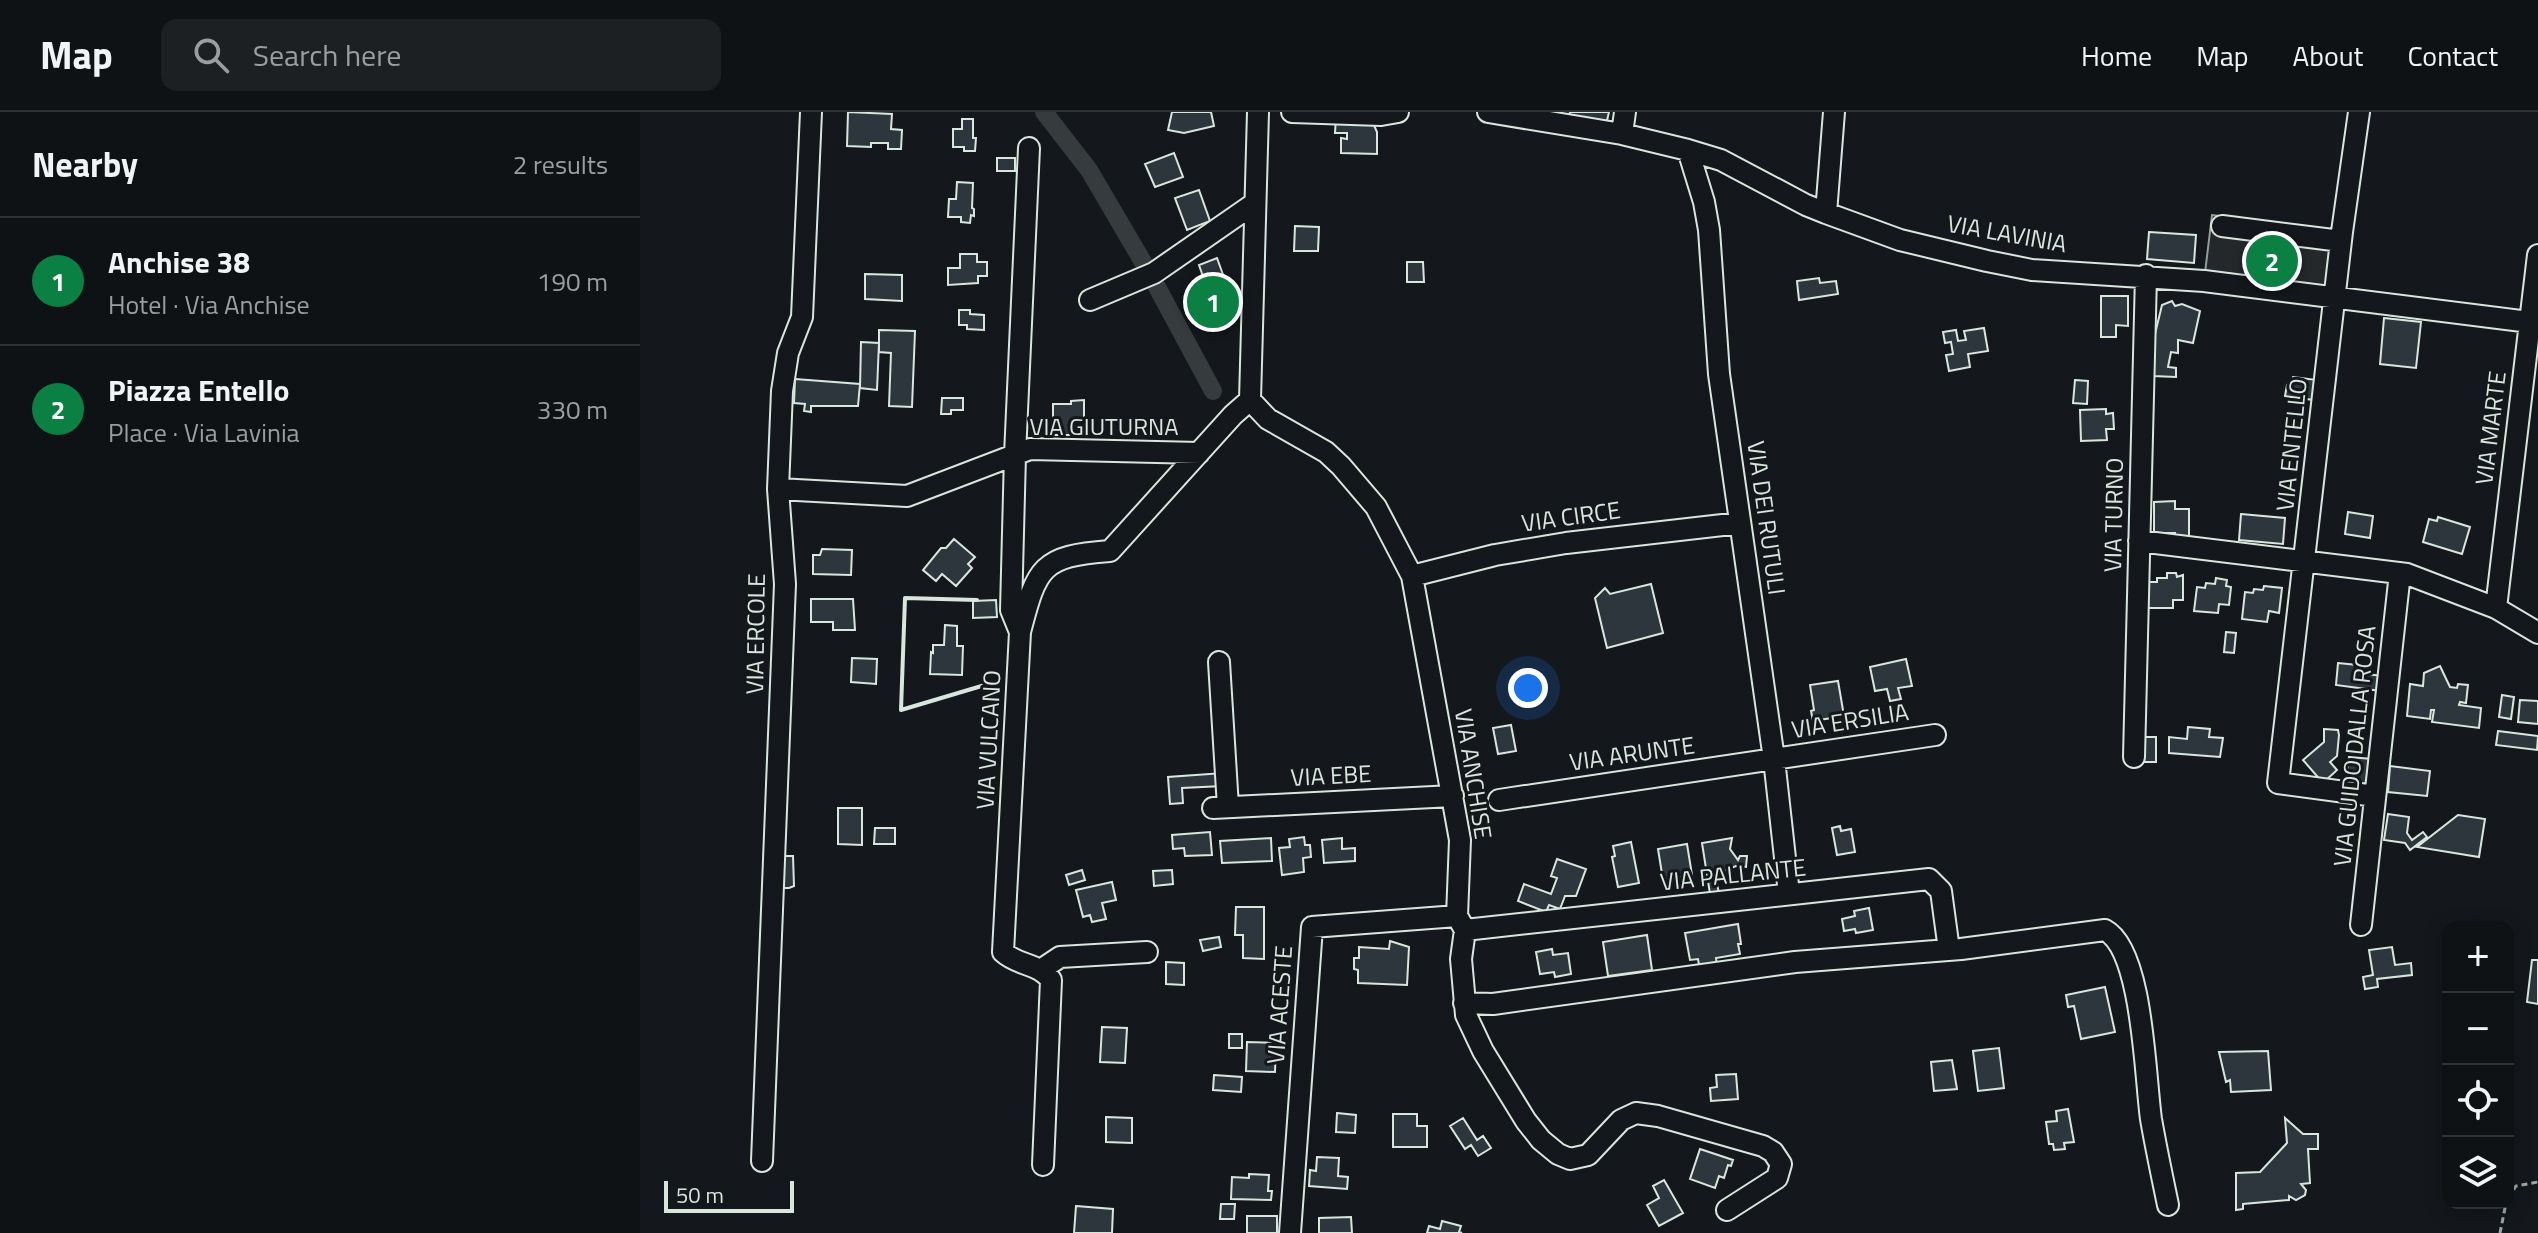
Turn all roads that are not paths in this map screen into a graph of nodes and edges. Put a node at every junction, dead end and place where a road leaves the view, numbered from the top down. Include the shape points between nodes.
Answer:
1 (811, 112) edge
2 (1258, 112) edge
3 (1292, 112) edge
4 (1398, 112) edge
5 (1488, 112) edge
6 (1625, 112) edge
7 (1834, 112) edge
8 (2359, 112) edge
9 (1622, 134) junction
10 (1029, 148) dead end
11 (1688, 150) junction
12 (1255, 203) junction
13 (1826, 213) junction
14 (2222, 226) dead end
15 (2341, 241) junction
16 (2538, 255) edge
17 (2146, 275) junction
18 (2334, 297) junction
19 (1090, 300) dead end
20 (2534, 323) edge
21 (1250, 400) junction
22 (1199, 453) junction
23 (1015, 455) junction
24 (778, 489) junction
25 (1740, 523) junction
26 (2139, 541) junction
27 (2305, 561) junction
28 (2400, 573) junction
29 (1412, 576) junction
30 (2496, 608) junction
31 (1020, 632) junction
32 (2538, 633) edge
33 (1219, 662) dead end
34 (1935, 735) dead end
35 (2134, 757) dead end
36 (1774, 759) junction
37 (1453, 796) junction
38 (2375, 796) junction
39 (1499, 800) dead end
40 (1789, 894) junction
41 (1461, 923) junction
42 (2361, 925) dead end
43 (1949, 950) junction
44 (1147, 952) dead end
45 (1042, 969) junction
46 (1464, 1003) junction
47 (762, 1161) dead end
48 (1043, 1165) dead end
49 (2168, 1205) dead end
50 (1727, 1210) dead end
51 (1290, 1233) edge

1 - 24 street, VIA ERCOLE via 802,317 788,353 782,391
2 - 12 street
3 - 4 street
5 - 9 street, VIA LAVINIA
6 - 9 street
7 - 13 street
8 - 15 street, VIA ENTELLO
9 - 11 street, VIA LAVINIA
10 - 23 street
11 - 13 street, VIA LAVINIA via 1721,160
11 - 25 street, VIA DEI RUTULI via 1709,230 1719,374
12 - 19 street via 1154,273
12 - 21 street
13 - 17 street, VIA LAVINIA via 1900,240 2032,270
14 - 15 street
15 - 18 street, VIA ENTELLO
16 - 20 street, VIA MARTE
17 - 18 street, VIA LAVINIA
17 - 26 street, VIA TURNO
18 - 20 street, VIA LAVINIA
18 - 27 street, VIA ENTELLO
20 - 30 street, VIA MARTE
21 - 22 street, VIA VULCANO
21 - 29 street, VIA ANCHISE via 1268,419 1341,466 1376,507
22 - 23 street, VIA GIUTURNA via 1030,449
22 - 31 street, VIA VULCANO via 1110,551 1053,561 1035,583
23 - 24 street, VIA GIUTURNA via 907,496
23 - 31 street via 1011,610
24 - 47 street, VIA ERCOLE via 785,584
25 - 29 street, VIA CIRCE via 1566,543
25 - 36 street, VIA DEI RUTULI
26 - 27 street
26 - 35 street, VIA TURNO
27 - 28 street
27 - 38 street, VIA ENTELLO via 2278,783
28 - 30 street
28 - 38 street, VIA GUIDO DALLA ROSA
29 - 37 street, VIA ANCHISE
30 - 32 street
31 - 45 street, VIA VULCANO via 1003,952
33 - 37 street, VIA EBE via 1220,807
34 - 36 street, VIA ERSILIA
36 - 39 street, VIA ARUNTE
36 - 40 street, VIA DEI RUTULI
37 - 41 street, VIA ANCHISE via 1460,840
38 - 42 street, VIA GUIDO DALLA ROSA
40 - 41 street, VIA PALLANTE
40 - 43 street, VIA PALLANTE via 1929,879 1941,891
41 - 46 street, VIA ANCHISE
41 - 51 street, VIA ACESTE via 1312,927
43 - 46 street via 1795,962 1493,1004
43 - 49 street via 2105,930 2116,937 2139,1006 2151,1119
44 - 45 street via 1060,957
45 - 48 street via 1052,989
46 - 50 street, VIA ANCHISE via 1483,1051 1526,1121 1558,1154 1570,1159 1588,1155 1621,1120 1636,1113 1773,1152 1781,1164 1777,1178

